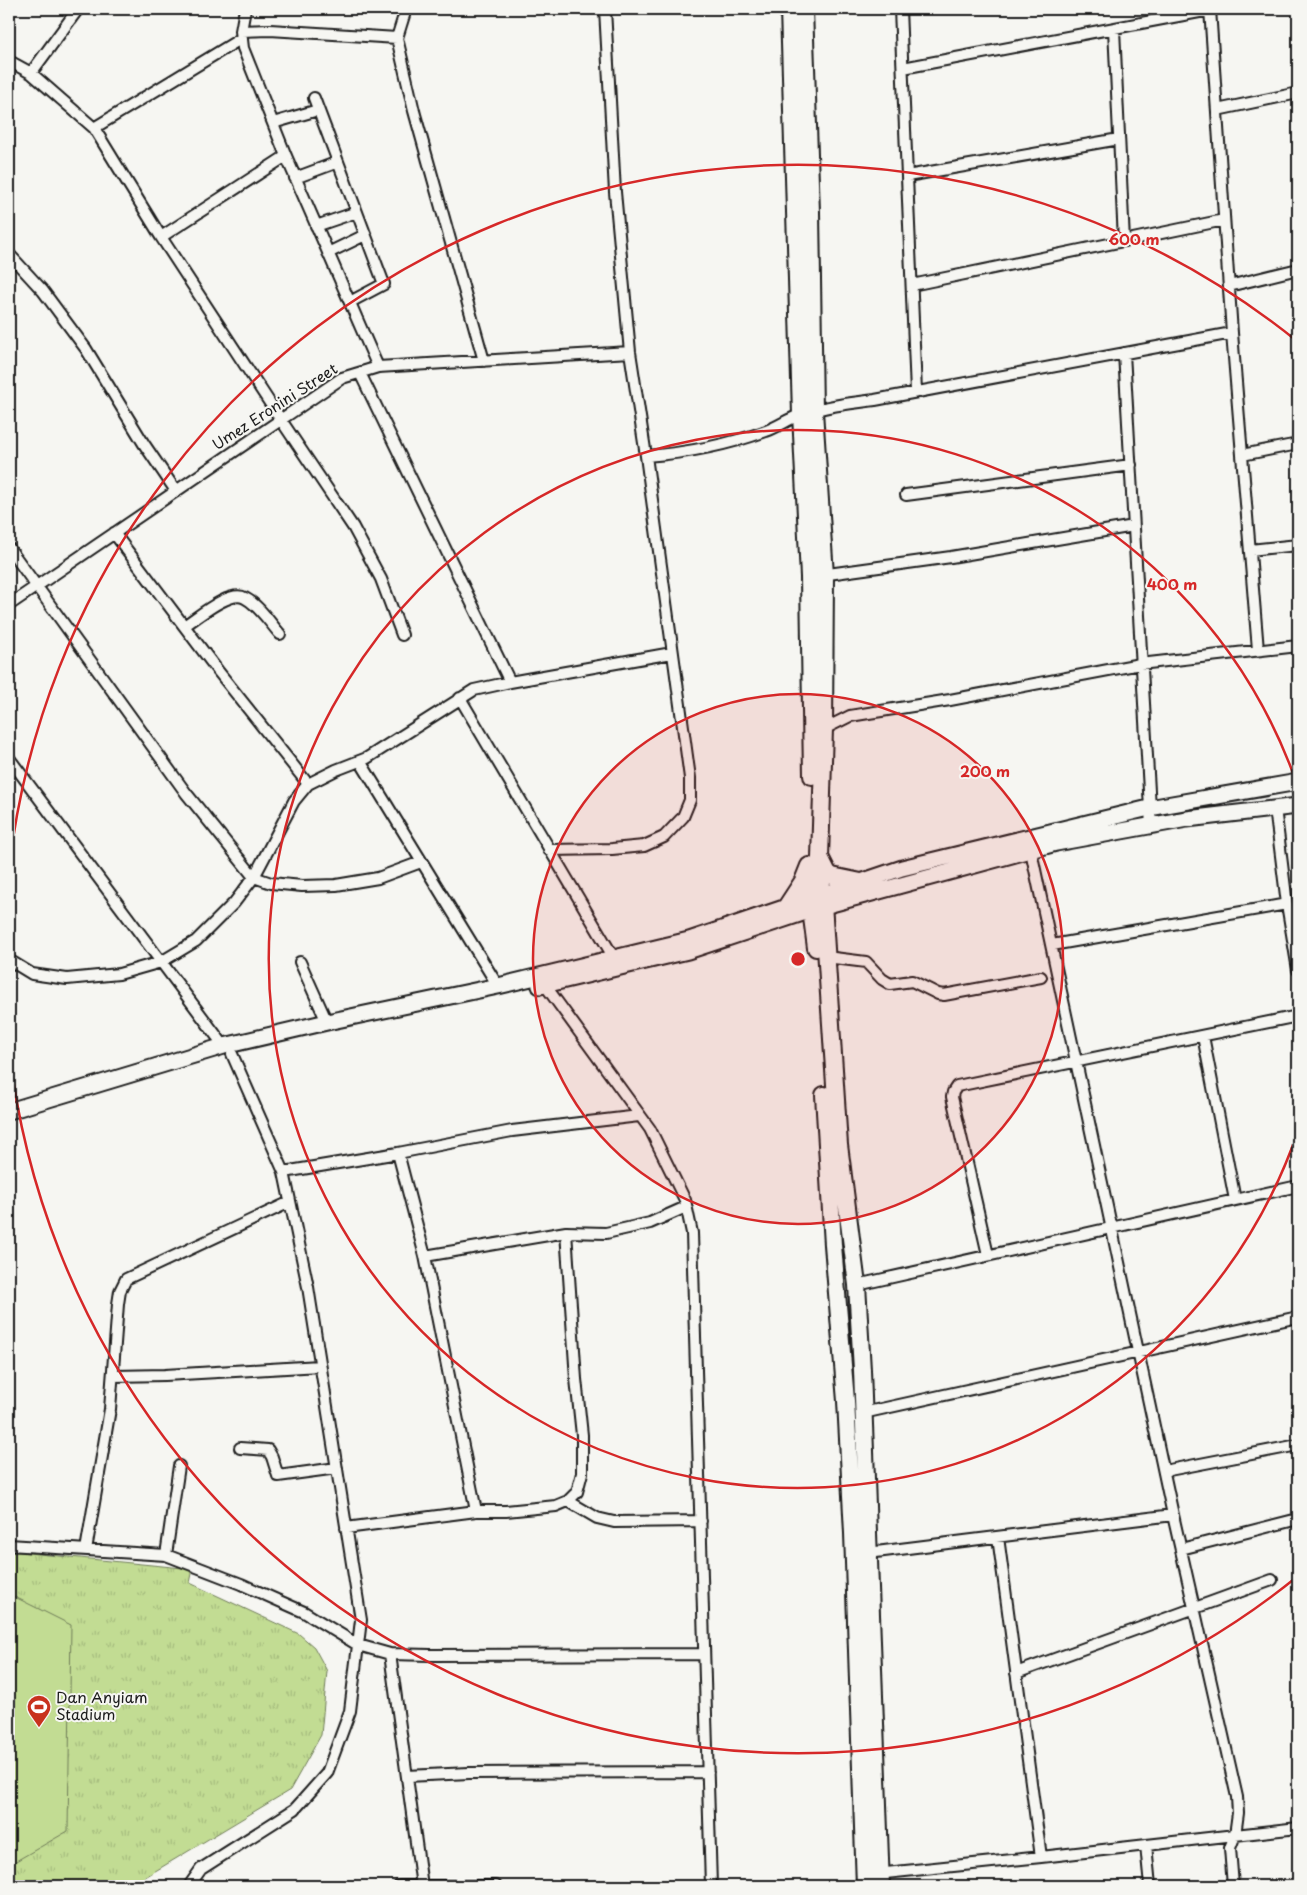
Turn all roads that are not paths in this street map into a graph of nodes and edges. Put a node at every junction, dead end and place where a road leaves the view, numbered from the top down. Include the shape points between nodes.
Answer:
1 (78, 9) edge
2 (245, 9) edge
3 (406, 9) edge
4 (605, 9) edge
5 (789, 9) edge
6 (804, 9) edge
7 (900, 9) edge
8 (1210, 9) edge
9 (1114, 29) junction
10 (242, 35) junction
11 (397, 38) junction
12 (9, 61) edge
13 (903, 68) junction
14 (31, 73) junction
15 (1298, 93) edge
16 (314, 98) dead end
17 (318, 110) junction
18 (1217, 110) junction
19 (273, 123) junction
20 (94, 128) junction
21 (1119, 139) junction
22 (286, 156) junction
23 (338, 162) junction
24 (907, 176) junction
25 (295, 178) junction
26 (357, 212) junction
27 (1224, 220) junction
28 (316, 226) junction
29 (365, 235) junction
30 (161, 237) junction
31 (1124, 241) junction
32 (328, 253) junction
33 (9, 254) edge
34 (1298, 269) edge
35 (912, 285) junction
36 (1229, 286) junction
37 (350, 302) junction
38 (1232, 333) junction
39 (630, 352) junction
40 (1124, 353) junction
41 (484, 360) junction
42 (378, 367) junction
43 (360, 373) junction
44 (916, 392) junction
45 (808, 413) junction
46 (281, 420) junction
47 (1298, 444) edge
48 (1242, 455) junction
49 (646, 456) junction
50 (1131, 465) junction
51 (176, 491) junction
52 (906, 495) dead end
53 (1134, 526) junction
54 (114, 533) junction
55 (1298, 545) edge
56 (9, 548) edge
57 (1250, 550) junction
58 (817, 576) junction
59 (37, 586) junction
60 (9, 605) edge
61 (184, 626) junction
62 (280, 634) dead end
63 (402, 635) dead end
64 (1298, 646) edge
65 (1258, 650) junction
66 (672, 653) junction
67 (1140, 664) junction
68 (510, 682) junction
69 (460, 698) junction
70 (824, 729) junction
71 (9, 758) edge
72 (360, 761) junction
73 (1298, 782) edge
74 (308, 784) junction
75 (1298, 806) edge
76 (1149, 808) junction
77 (1275, 808) junction
78 (1151, 826) junction
79 (549, 850) junction
80 (1031, 851) junction
81 (816, 857) junction
82 (421, 862) junction
83 (254, 877) junction
84 (860, 882) junction
85 (817, 903) junction
86 (1287, 904) junction
87 (786, 907) junction
88 (1052, 946) junction
89 (826, 957) junction
90 (614, 958) junction
91 (9, 960) edge
92 (161, 962) junction
93 (300, 962) dead end
94 (1298, 970) edge
95 (1041, 977) dead end
96 (545, 985) junction
97 (498, 986) junction
98 (1298, 1016) edge
99 (327, 1022) junction
100 (1204, 1036) junction
101 (228, 1050) junction
102 (1076, 1061) junction
103 (9, 1111) edge
104 (639, 1116) junction
105 (9, 1122) edge
106 (398, 1153) junction
107 (284, 1172) junction
108 (1298, 1186) edge
109 (1235, 1200) junction
110 (290, 1202) junction
111 (686, 1207) junction
112 (1112, 1228) junction
113 (566, 1232) junction
114 (988, 1255) junction
115 (425, 1256) junction
116 (857, 1285) junction
117 (1298, 1317) edge
118 (1138, 1351) junction
119 (320, 1366) junction
120 (114, 1376) junction
121 (863, 1413) junction
122 (1298, 1445) edge
123 (856, 1446) junction
124 (240, 1448) dead end
125 (179, 1466) dead end
126 (337, 1468) junction
127 (1164, 1471) junction
128 (568, 1500) junction
129 (476, 1511) junction
130 (1173, 1515) junction
131 (1298, 1519) edge
132 (701, 1521) junction
133 (346, 1528) junction
134 (998, 1537) junction
135 (9, 1545) edge
136 (1180, 1549) junction
137 (86, 1550) junction
138 (868, 1553) junction
139 (166, 1555) junction
140 (1272, 1580) dead end
141 (1194, 1609) junction
142 (358, 1645) junction
143 (390, 1654) junction
144 (704, 1654) junction
145 (1016, 1673) junction
146 (708, 1772) junction
147 (407, 1776) junction
148 (1298, 1828) edge
149 (1235, 1835) junction
150 (1146, 1845) junction
151 (1041, 1857) junction
152 (873, 1880) edge
153 (189, 1886) edge
154 (399, 1886) edge
155 (422, 1886) edge
156 (496, 1886) edge
157 (711, 1886) edge
158 (1150, 1886) edge
159 (1233, 1886) edge

1 - 14 street
2 - 10 street
3 - 11 street
4 - 39 street via 615,192
5 - 45 main road
6 - 45 main road via 811,212
7 - 13 street
8 - 9 street
8 - 18 street
9 - 13 street
9 - 21 street
10 - 11 street via 270,30
10 - 19 street via 243,48
10 - 20 street
11 - 41 street via 414,111
12 - 14 street
13 - 24 street
14 - 20 street
15 - 18 street
16 - 17 street
17 - 19 street
17 - 23 street
18 - 27 street
19 - 22 street
20 - 30 street
21 - 24 street
21 - 31 street
22 - 25 street
22 - 30 street
23 - 25 street
23 - 26 street
24 - 35 street
25 - 28 street
26 - 28 street
26 - 29 street
27 - 31 street
27 - 36 street
28 - 32 street
29 - 32 street
29 - 37 street via 384,284
30 - 46 street
31 - 35 street
32 - 37 street
33 - 51 street via 43,291 86,349
34 - 36 street
35 - 44 street
36 - 38 street
37 - 42 street
38 - 40 street
38 - 48 street
39 - 41 street, Umez Eronini Street
39 - 49 street
40 - 44 street
40 - 50 street
41 - 42 street, Umez Eronini Street
42 - 43 street, Umez Eronini Street
43 - 46 street, Umez Eronini Street via 342,378
43 - 68 street
44 - 45 street
45 - 49 street via 766,431 716,445
45 - 58 main road
46 - 51 street, Umez Eronini Street
46 - 63 street via 353,527 381,579
47 - 48 street
48 - 57 street
49 - 66 street
50 - 52 street
50 - 53 street
51 - 54 street, Umez Eronini Street
53 - 58 street
53 - 67 street
54 - 59 street, Umez Eronini Street
54 - 61 street
55 - 57 street
56 - 59 street
57 - 65 street
58 - 70 main road
58 - 81 main road
59 - 60 street, Umez Eronini Street
59 - 83 street via 186,793
61 - 62 street via 235,595 254,605
61 - 74 street
64 - 65 street
65 - 67 street
66 - 68 street
66 - 79 street via 690,778 690,800 683,817 664,837 644,846
67 - 70 street via 850,716
67 - 76 street
68 - 69 street via 474,690
69 - 72 street
69 - 79 street
70 - 81 main road
71 - 92 street
72 - 74 street
72 - 82 street
73 - 76 main road
74 - 83 street via 294,801
75 - 77 main road
76 - 78 street
76 - 84 main road via 902,868
77 - 78 main road
77 - 86 street
78 - 80 main road via 1056,843
79 - 90 street
80 - 85 main road
80 - 88 street
81 - 84 main road via 832,876
81 - 85 main road
81 - 87 main road
82 - 83 street via 378,878 336,885 302,886
82 - 97 street
83 - 92 street via 196,942
84 - 85 main road
85 - 87 main road
85 - 89 main road
85 - 96 main road via 688,951
85 - 123 main road via 816,952 833,1245
86 - 88 street
86 - 94 street
87 - 90 main road via 689,940
88 - 102 street
89 - 95 street via 866,962 890,984 912,981 944,995
89 - 116 main road via 839,1154
90 - 97 main road
91 - 92 street via 32,974 67,979 119,974
92 - 101 street
93 - 99 street
96 - 101 main road
96 - 104 street
97 - 99 main road
98 - 100 street
99 - 101 main road
100 - 102 street
100 - 109 street
101 - 103 main road
101 - 105 main road
101 - 107 street
102 - 112 street
102 - 114 street via 957,1086 953,1092
104 - 106 street via 512,1131
104 - 111 street via 650,1129
106 - 107 street
106 - 115 street
107 - 110 street
108 - 109 street
109 - 112 street
110 - 119 street
110 - 120 street via 126,1279 118,1304
111 - 113 street via 650,1223 606,1233
111 - 132 street via 692,1233
112 - 114 street
112 - 118 street
113 - 115 street
113 - 128 street via 582,1434 582,1472 577,1492
114 - 116 street
115 - 129 street
116 - 121 main road
117 - 118 street
118 - 121 street
118 - 127 street
119 - 120 street
119 - 126 street
120 - 137 street
121 - 123 main road
122 - 127 street
123 - 138 main road
123 - 152 main road via 854,1533
124 - 126 street via 268,1450 278,1476
125 - 139 street
126 - 133 street
127 - 130 street
128 - 129 street via 556,1506
128 - 132 street via 597,1518 614,1522
129 - 133 street
130 - 134 street
130 - 136 street
131 - 136 street
132 - 144 street
133 - 142 street via 361,1620
134 - 138 street
134 - 145 street
135 - 137 street
136 - 141 street
137 - 139 street
138 - 152 main road
139 - 142 street via 304,1612
140 - 141 street
141 - 145 street
141 - 149 street via 1237,1797
142 - 143 street
142 - 153 street via 350,1710 327,1773 294,1809 201,1869
143 - 144 street
143 - 147 street
144 - 146 street
145 - 151 street
146 - 147 street
146 - 157 street
147 - 155 street
148 - 149 street
149 - 150 street
149 - 159 street via 1230,1848
150 - 151 street
150 - 158 street
151 - 152 street
154 - 155 street
155 - 156 street

